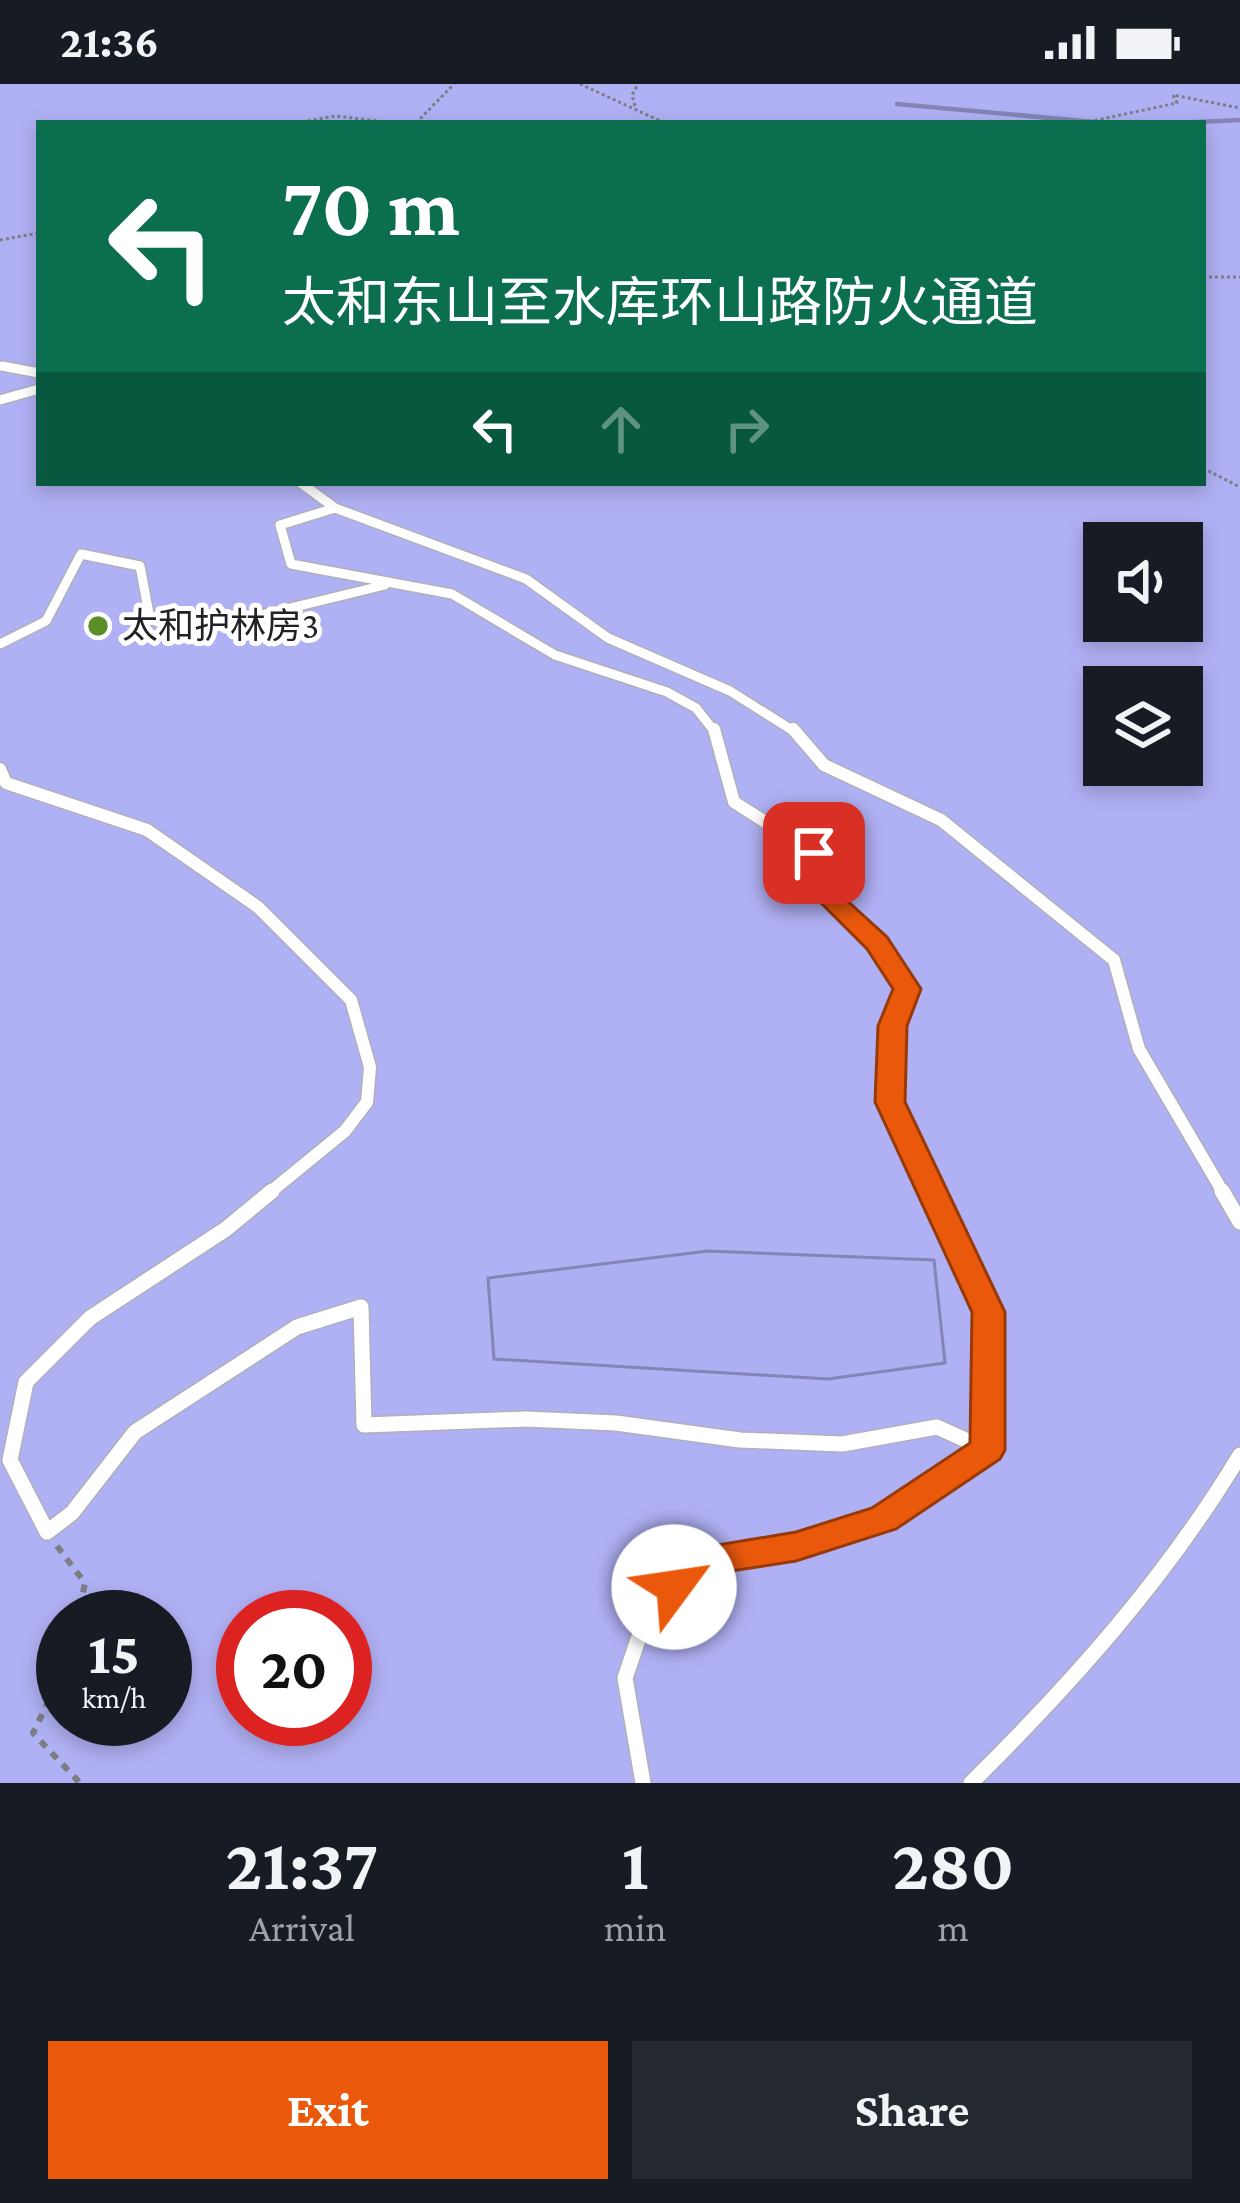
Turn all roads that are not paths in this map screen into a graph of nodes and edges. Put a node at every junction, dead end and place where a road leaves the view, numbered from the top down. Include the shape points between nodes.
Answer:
1 (0, 366) edge
2 (36, 372) edge
3 (36, 390) edge
4 (0, 400) edge
5 (305, 486) edge
6 (334, 508) junction
7 (392, 583) junction
8 (0, 644) edge
9 (0, 769) edge
10 (1240, 1222) edge
11 (988, 1450) junction
12 (1240, 1455) edge
13 (643, 1783) edge
14 (970, 1783) edge

1 - 2 lane
3 - 4 lane
5 - 6 lane
6 - 7 lane via 280,526 291,564
6 - 10 lane via 526,579 608,638 788,723 824,765 941,820 1114,960 1139,1049
7 - 8 lane via 187,633 150,620 140,566 81,554 46,621
7 - 11 lane via 452,594 555,656 696,708 714,729 734,802 814,853 830,899 877,944 907,989 893,1026 890,1102 988,1312
9 - 11 lane via 6,783 147,830 258,907 351,1000 370,1067 367,1102 345,1132 226,1229 90,1318 26,1382 10,1460 47,1532 72,1513 135,1432 297,1327 362,1307 364,1425 526,1419 842,1444 937,1427
11 - 13 lane via 884,1519 796,1546 701,1561 687,1574 647,1613 625,1678
12 - 14 lane via 1191,1538 1053,1702

